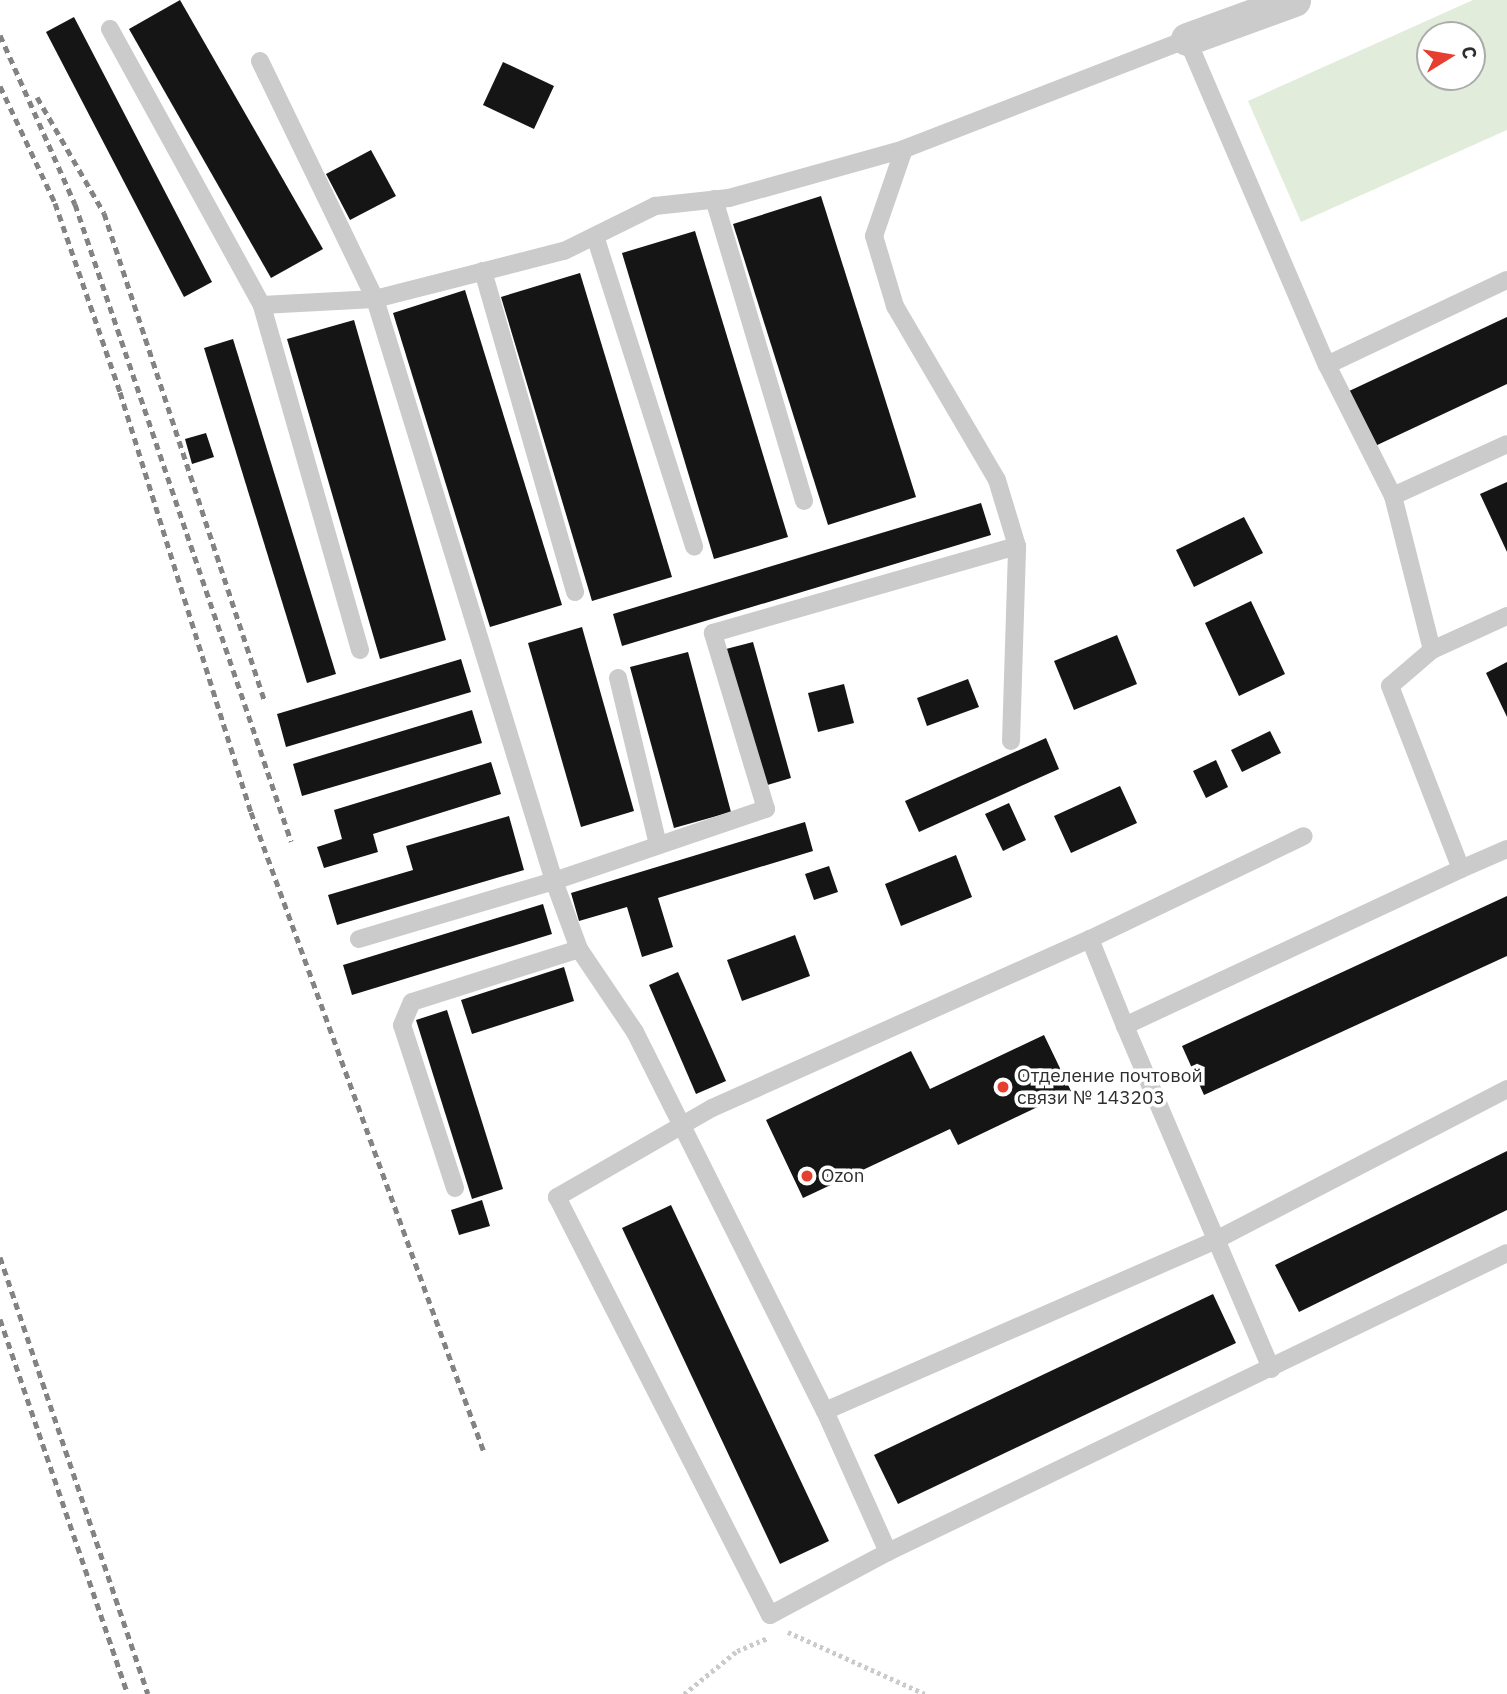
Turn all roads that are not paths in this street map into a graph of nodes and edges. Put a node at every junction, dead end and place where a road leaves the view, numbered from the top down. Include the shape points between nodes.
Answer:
1 (1294, 0) edge
2 (110, 29) dead end
3 (1186, 39) junction
4 (260, 61) dead end
5 (904, 149) junction
6 (714, 199) junction
7 (595, 236) junction
8 (483, 271) junction
9 (1507, 279) edge
10 (375, 299) junction
11 (262, 305) junction
12 (1327, 365) junction
13 (1507, 444) edge
14 (1392, 496) junction
15 (804, 501) dead end
16 (1017, 546) junction
17 (694, 547) dead end
18 (575, 592) dead end
19 (1507, 616) edge
20 (360, 650) dead end
21 (1432, 650) junction
22 (618, 678) dead end
23 (1011, 741) dead end
24 (1304, 836) dead end
25 (658, 845) junction
26 (1507, 849) edge
27 (1461, 869) junction
28 (554, 881) junction
29 (359, 939) dead end
30 (1090, 939) junction
31 (579, 949) junction
32 (1125, 1026) junction
33 (1507, 1089) edge
34 (681, 1127) junction
35 (455, 1188) dead end
36 (1216, 1240) junction
37 (1507, 1253) edge
38 (1271, 1369) junction
39 (825, 1411) junction
40 (888, 1552) junction

1 - 3 street
2 - 11 lane
3 - 5 lane
3 - 12 lane
4 - 10 lane
5 - 6 lane
5 - 16 lane via 874,236 895,306 997,480
6 - 7 lane via 655,206
6 - 15 lane
7 - 8 lane via 564,251
7 - 17 lane
8 - 10 lane
8 - 18 lane
9 - 12 lane
10 - 11 lane
10 - 28 lane
11 - 20 lane
12 - 14 lane
13 - 14 lane
14 - 21 lane
16 - 23 lane
16 - 25 lane via 713,633 766,809
19 - 21 lane
21 - 27 lane via 1390,686
22 - 25 lane
24 - 30 lane
25 - 28 lane
26 - 27 lane
27 - 32 lane
28 - 29 lane
28 - 31 lane
30 - 32 lane
30 - 34 lane via 712,1108
31 - 34 lane via 635,1032
31 - 35 lane via 412,1002 402,1025
32 - 36 lane
33 - 36 lane
34 - 39 lane
34 - 40 lane via 557,1196 770,1615
36 - 38 lane
36 - 39 lane
37 - 38 lane
38 - 40 lane
39 - 40 lane

